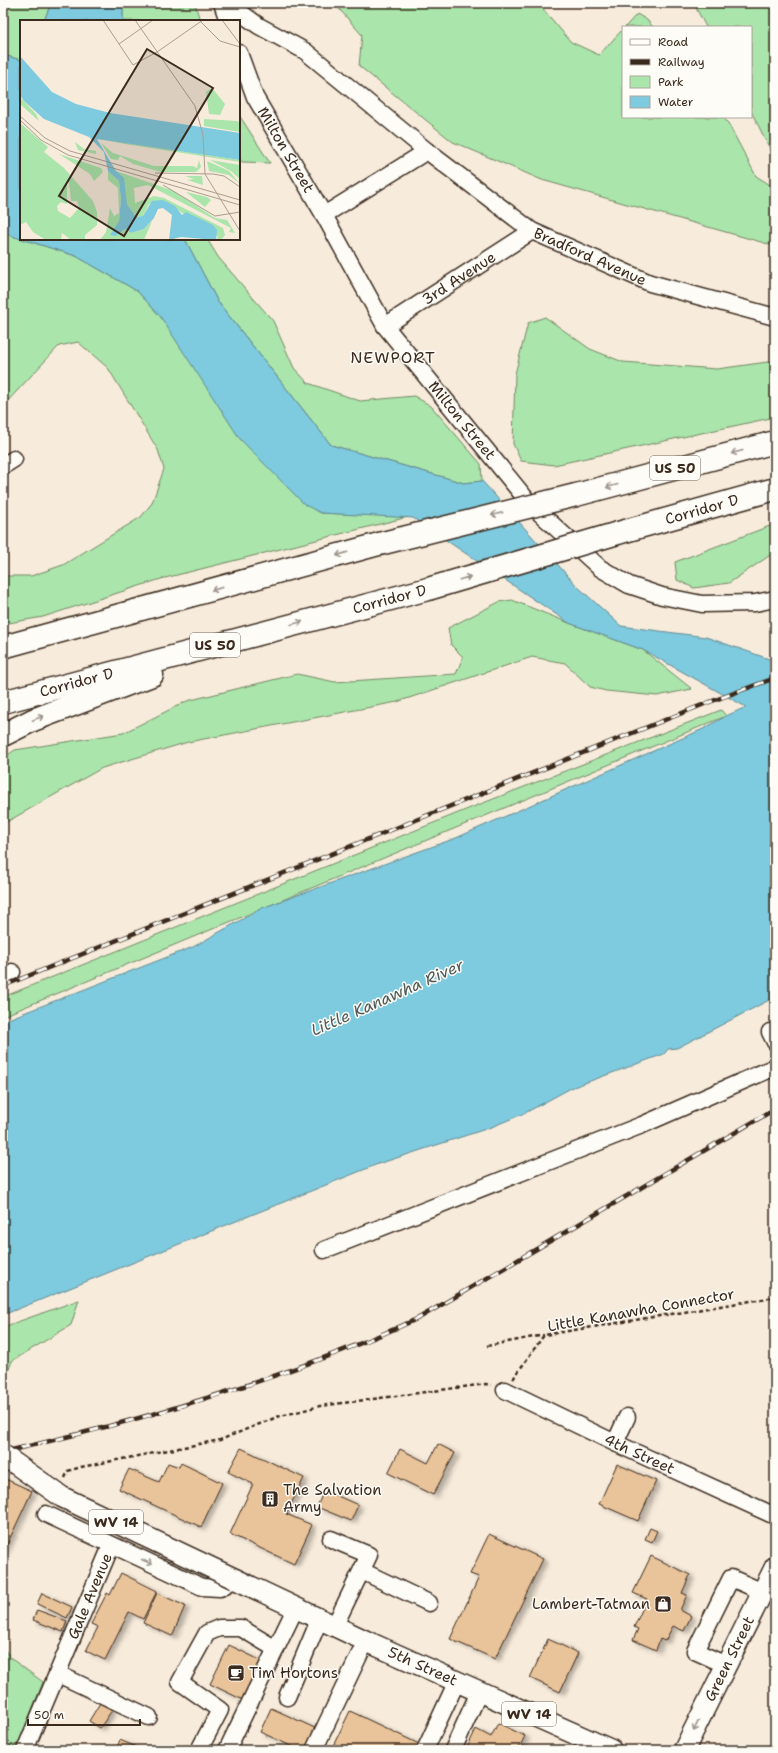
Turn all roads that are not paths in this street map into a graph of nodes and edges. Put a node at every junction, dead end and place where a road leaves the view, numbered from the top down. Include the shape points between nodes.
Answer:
1 (222, 3) edge
2 (226, 3) edge
3 (228, 20) edge
4 (240, 56) edge
5 (427, 151) junction
6 (324, 215) junction
7 (532, 231) junction
8 (775, 317) edge
9 (385, 326) junction
10 (775, 442) edge
11 (775, 488) edge
12 (775, 599) edge
13 (115, 617) junction
14 (270, 630) junction
15 (3, 634) edge
16 (3, 646) edge
17 (3, 702) edge
18 (3, 735) edge
19 (775, 1067) edge
20 (324, 1250) dead end
21 (505, 1390) road end
22 (627, 1417) dead end
23 (615, 1444) junction
24 (3, 1455) edge
25 (46, 1514) dead end
26 (775, 1516) edge
27 (332, 1539) dead end
28 (111, 1546) junction
29 (775, 1567) edge
30 (362, 1571) junction
31 (236, 1579) junction
32 (763, 1592) junction
33 (429, 1603) dead end
34 (296, 1607) junction
35 (327, 1622) junction
36 (366, 1641) junction
37 (276, 1649) junction
38 (726, 1665) junction
39 (58, 1674) junction
40 (457, 1681) junction
41 (480, 1692) junction
42 (287, 1696) dead end
43 (149, 1717) dead end
44 (25, 1750) edge
45 (199, 1750) edge
46 (228, 1750) edge
47 (314, 1750) edge
48 (425, 1750) edge
49 (453, 1750) edge
50 (612, 1750) edge
51 (684, 1750) edge

1 - 3 street
2 - 5 street, Bradford Avenue via 259,26 305,51
4 - 6 street, Milton Street via 255,97
5 - 6 street
5 - 7 street, Bradford Avenue
6 - 9 street, Milton Street
7 - 8 street, Bradford Avenue via 650,282
7 - 9 street, 3rd Avenue
9 - 12 street, Milton Street via 531,506 600,568 629,585 655,594 702,604 756,603
10 -> 13 highway, US 50, bridge via 379,544
14 -> 11 highway, Corridor D / US 50, bridge via 428,589
13 - 15 highway
13 - 16 highway, US 50
14 - 17 highway, Corridor D / US 50
18 -> 14 highway via 33,720
19 - 20 street via 642,1125
21 - 23 street, 4th Street
22 - 23 street
23 - 26 street, 4th Street
24 - 31 main road, WV 14, bridge via 62,1497
25 - 28 street
27 - 30 street via 369,1555
28 -> 31 street, Gale Avenue via 202,1587 220,1588
28 - 39 street, Gale Avenue
29 - 32 main road, Green Street
30 - 33 street
30 - 35 street
31 - 34 main road, 5th Street / WV 14
32 - 38 main road, Green Street
32 - 38 street via 731,1578 696,1651
34 - 35 main road, 5th Street / WV 14
34 - 37 street
35 - 36 main road, 5th Street / WV 14
35 - 42 street
36 - 40 main road, 5th Street / WV 14
36 - 47 street
37 - 45 street via 241,1628 219,1628 207,1633 180,1682 220,1710
37 - 46 street
38 -> 51 main road, Green Street
39 - 43 street
39 - 44 street, Gale Avenue
40 - 41 main road, 5th Street / WV 14
40 - 48 street
41 - 49 street
41 - 50 main road, 5th Street / WV 14

